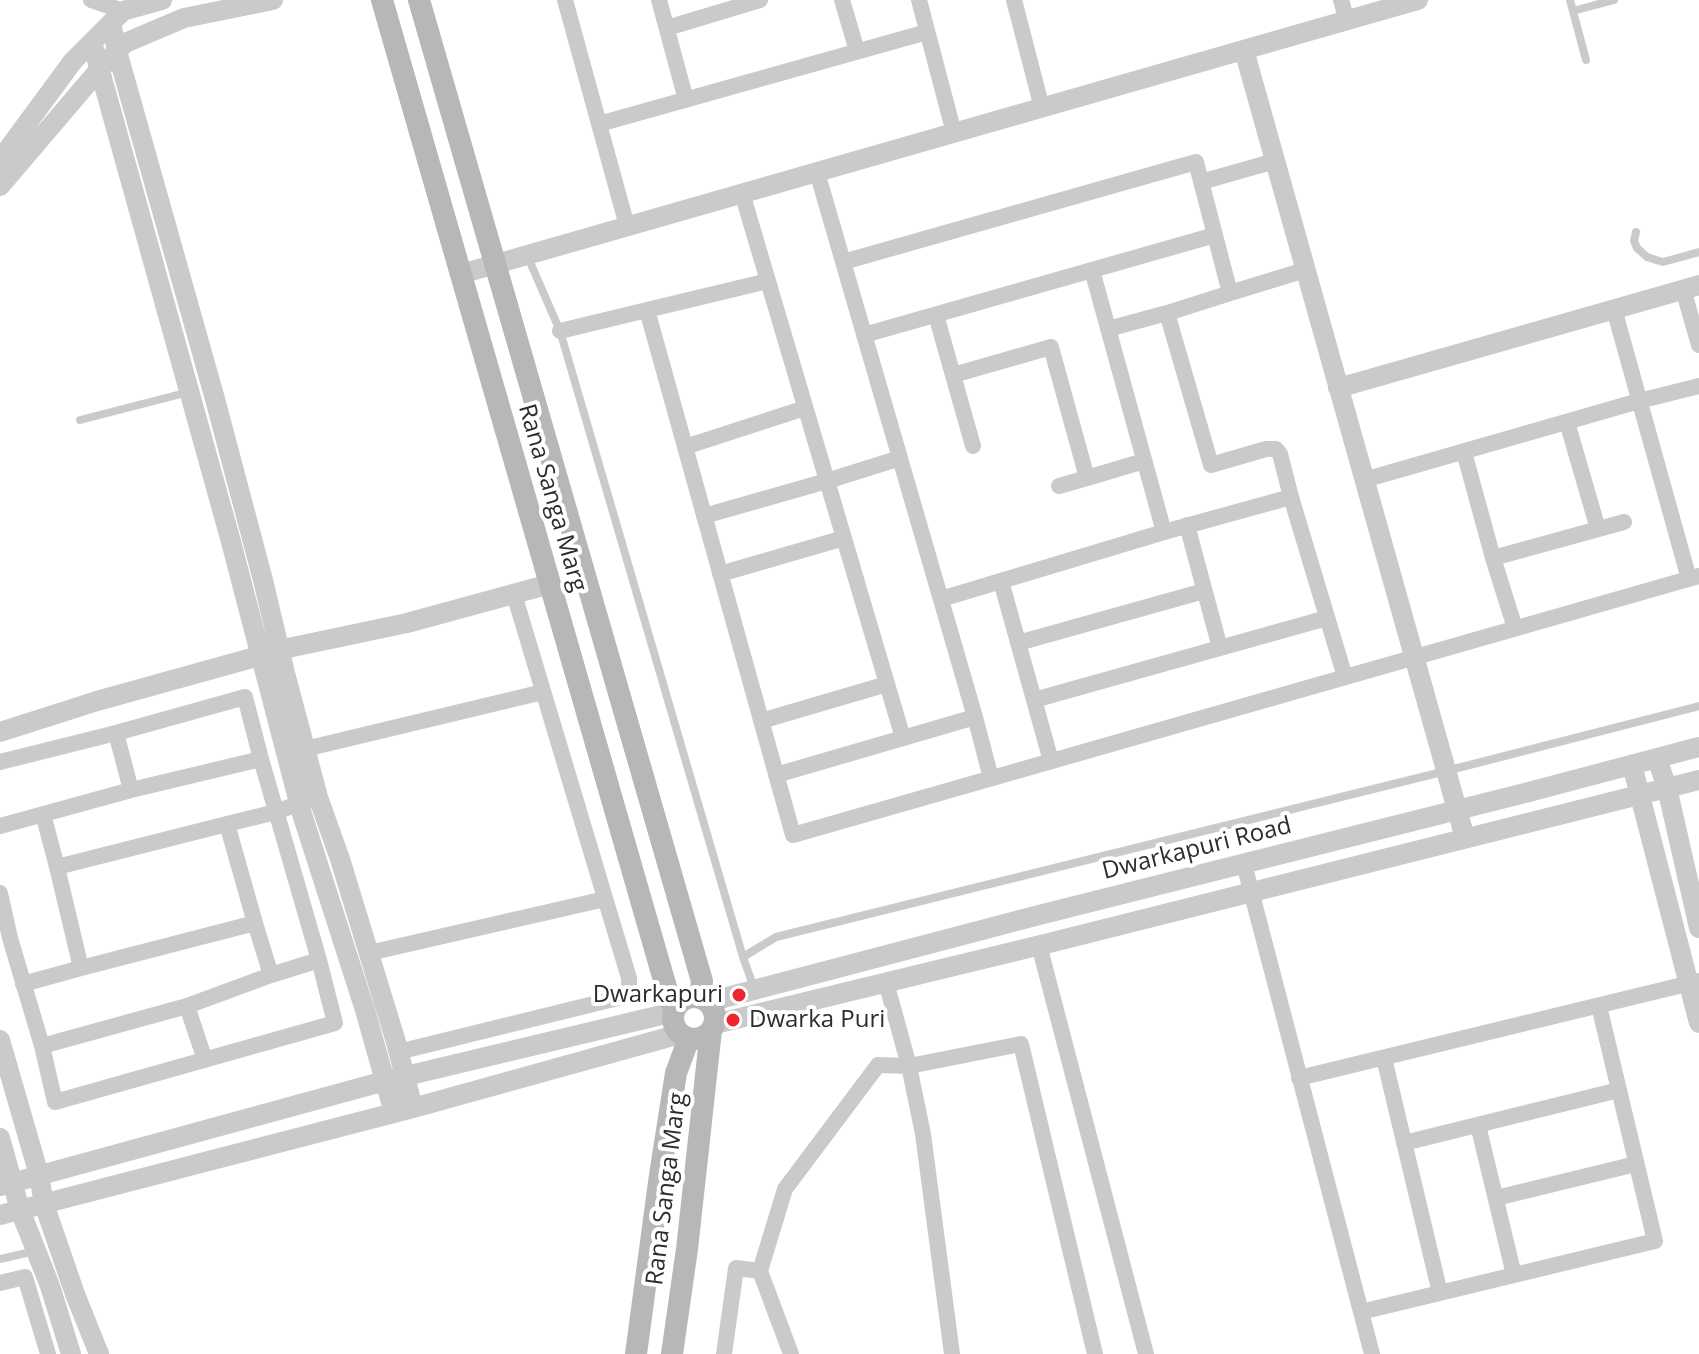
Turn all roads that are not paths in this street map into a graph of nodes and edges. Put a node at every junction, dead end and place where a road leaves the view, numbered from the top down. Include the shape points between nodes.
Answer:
1 (91, 0) edge
2 (162, 0) edge
3 (273, 0) edge
4 (382, 0) edge
5 (419, 0) edge
6 (565, 0) edge
7 (659, 0) edge
8 (760, 0) edge
9 (842, 0) edge
10 (919, 0) edge
11 (1014, 0) edge
12 (1341, 0) edge
13 (1418, 0) edge
14 (1570, 0) edge
15 (1614, 0) edge
16 (222, 5) edge
17 (1573, 11) junction
18 (117, 17) junction
19 (1347, 21) junction
20 (667, 28) junction
21 (927, 32) junction
22 (92, 42) junction
23 (1244, 50) junction
24 (117, 51) junction
25 (857, 51) junction
26 (1586, 60) dead end
27 (100, 69) junction
28 (686, 100) junction
29 (1042, 108) junction
30 (599, 124) junction
31 (954, 133) junction
32 (0, 160) edge
33 (1275, 161) junction
34 (817, 172) junction
35 (1201, 182) junction
36 (0, 186) edge
37 (742, 193) junction
38 (627, 226) junction
39 (1636, 232) dead end
40 (1215, 235) junction
41 (1699, 252) edge
42 (527, 255) junction
43 (843, 262) junction
44 (495, 264) junction
45 (1092, 270) junction
46 (1305, 270) junction
47 (461, 274) junction
48 (768, 281) junction
49 (1691, 287) edge
50 (1230, 293) junction
51 (1614, 309) junction
52 (647, 310) junction
53 (1167, 313) junction
54 (936, 315) junction
55 (1108, 329) junction
56 (560, 331) junction
57 (864, 335) junction
58 (1699, 345) edge
59 (953, 375) junction
60 (1699, 386) edge
61 (1338, 388) junction
62 (190, 392) junction
63 (1639, 401) junction
64 (805, 408) junction
65 (80, 420) dead end
66 (1567, 422) junction
67 (973, 446) dead end
68 (685, 447) junction
69 (1464, 452) junction
70 (900, 458) junction
71 (1144, 461) junction
72 (1087, 478) junction
73 (1364, 480) junction
74 (827, 481) junction
75 (1059, 486) dead end
76 (1291, 497) junction
77 (704, 516) junction
78 (1624, 522) dead end
79 (1187, 525) junction
80 (1598, 529) junction
81 (1164, 532) junction
82 (844, 538) junction
83 (1493, 558) junction
84 (720, 574) junction
85 (1694, 578) edge
86 (1001, 581) junction
87 (550, 584) junction
88 (1204, 591) junction
89 (514, 594) junction
90 (941, 599) junction
91 (1327, 618) junction
92 (1515, 628) junction
93 (1018, 643) junction
94 (1220, 648) junction
95 (271, 653) junction
96 (1414, 657) junction
97 (1345, 677) junction
98 (887, 684) junction
99 (543, 692) junction
100 (1034, 700) junction
101 (1699, 706) edge
102 (975, 717) junction
103 (761, 721) junction
104 (0, 732) edge
105 (116, 733) junction
106 (903, 738) junction
107 (1699, 747) edge
108 (305, 749) junction
109 (1657, 758) junction
110 (261, 759) junction
111 (1051, 761) junction
112 (0, 762) edge
113 (1632, 765) junction
114 (1446, 771) junction
115 (776, 775) junction
116 (991, 778) junction
117 (1699, 780) edge
118 (1667, 788) junction
119 (131, 790) junction
120 (1641, 796) junction
121 (309, 800) junction
122 (1456, 810) junction
123 (276, 812) junction
124 (43, 814) junction
125 (227, 824) junction
126 (0, 826) edge
127 (1465, 838) junction
128 (1244, 864) junction
129 (57, 867) junction
130 (1250, 892) junction
131 (0, 893) edge
132 (605, 899) junction
133 (255, 923) junction
134 (1699, 928) edge
135 (1039, 945) junction
136 (369, 953) junction
137 (743, 957) junction
138 (319, 960) junction
139 (81, 968) junction
140 (271, 975) junction
141 (886, 982) junction
142 (1694, 983) edge
143 (23, 984) junction
144 (755, 991) junction
145 (187, 1006) junction
146 (1599, 1006) junction
147 (708, 1014) junction
148 (680, 1023) junction
149 (1699, 1023) edge
150 (0, 1040) edge
151 (42, 1046) junction
152 (398, 1052) junction
153 (1384, 1058) junction
154 (205, 1060) junction
155 (909, 1066) junction
156 (394, 1078) junction
157 (1299, 1078) junction
158 (1619, 1090) junction
159 (404, 1111) junction
160 (1478, 1125) junction
161 (0, 1138) edge
162 (1404, 1143) junction
163 (1636, 1164) junction
164 (39, 1175) junction
165 (6, 1184) edge
166 (1496, 1198) junction
167 (44, 1204) junction
168 (10, 1213) edge
169 (36, 1251) junction
170 (0, 1259) edge
171 (760, 1271) junction
172 (1514, 1275) junction
173 (0, 1283) edge
174 (40, 1288) junction
175 (1440, 1293) junction
176 (1361, 1312) junction
177 (48, 1354) edge
178 (71, 1354) edge
179 (99, 1354) edge
180 (636, 1354) edge
181 (672, 1354) edge
182 (724, 1354) edge
183 (791, 1354) edge
184 (952, 1354) edge
185 (1095, 1354) edge
186 (1146, 1354) edge
187 (1372, 1354) edge

1 - 18 street
2 - 18 street
3 - 16 street
4 - 47 main road, Rana Sanga Marg
5 - 44 main road, Rana Sanga Marg
6 - 30 street
7 - 20 street
8 - 20 street
9 - 25 street
10 - 21 street
11 - 29 street
12 - 19 street
13 - 19 street
14 - 17 lane
15 - 17 lane
16 - 24 street via 125,43
17 - 26 lane
18 - 22 street
18 - 24 street
19 - 23 street
20 - 28 street
21 - 25 street
21 - 31 street
22 - 27 street
22 - 32 street
23 - 29 street
23 - 33 street
24 - 27 street
24 - 95 street via 263,580
25 - 28 street
27 - 36 street
27 - 62 street
28 - 30 street
29 - 31 street
30 - 38 street
31 - 34 street
33 - 35 street
33 - 46 street
34 - 37 street
34 - 43 street
35 - 40 street
35 - 43 street via 1196,162
37 - 38 street
37 - 48 street
38 - 42 street
39 - 41 lane via 1637,248 1656,260
40 - 45 street
40 - 50 street
42 - 44 street
42 - 56 lane
43 - 57 street
44 - 47 street
44 - 147 main road, Rana Sanga Marg
45 - 54 street
45 - 55 street
46 - 50 street
46 - 61 street
47 - 87 main road, Rana Sanga Marg
48 - 52 street
48 - 64 street
49 - 51 street
49 - 58 street
50 - 53 street
51 - 61 street
51 - 63 street
52 - 56 street
52 - 68 street
53 - 55 street
53 - 76 street via 1211,465 1276,449
54 - 57 street
54 - 59 street
55 - 71 street
56 - 137 lane
57 - 70 street
59 - 67 street
59 - 72 street via 1051,347
60 - 63 street
61 - 73 street
62 - 65 lane
62 - 95 street
63 - 66 street
63 - 85 street
64 - 68 street
64 - 74 street
66 - 69 street
66 - 80 street
68 - 77 street
69 - 73 street
69 - 83 street
70 - 74 street
70 - 90 street
71 - 72 street
71 - 81 street
72 - 75 street
73 - 96 street
74 - 77 street
74 - 82 street
76 - 79 street
76 - 91 street
77 - 84 street
78 - 80 street
79 - 81 street
79 - 88 street
80 - 83 street
81 - 86 street
82 - 84 street
82 - 98 street
83 - 92 street
84 - 103 street
85 - 92 street
86 - 90 street
86 - 93 street
87 - 89 street
87 - 148 main road, Rana Sanga Marg
88 - 93 street
88 - 94 street
89 - 95 street
89 - 99 street
90 - 102 street
91 - 94 street
91 - 97 street
92 - 96 street
93 - 100 street
94 - 100 street
95 - 104 street
95 - 108 street
95 - 121 street
96 - 97 street
96 - 114 street
97 - 111 street
98 - 103 street
98 - 106 street
99 - 108 street
99 - 132 street
100 - 111 street
101 - 114 lane
102 - 106 street
102 - 116 street
103 - 115 street
105 - 110 street via 245,697
105 - 112 street
105 - 119 street
106 - 115 street
107 - 109 street, Dwarkapuri Road
108 - 121 street
109 - 113 street, Dwarkapuri Road
109 - 118 street
110 - 119 street
110 - 123 street
111 - 116 street
113 - 120 street
113 - 122 street, Dwarkapuri Road
114 - 122 street
114 - 137 lane via 776,937
115 - 116 street via 793,835
117 - 118 street
118 - 120 street
118 - 134 street
119 - 124 street
120 - 127 street
120 - 142 street
121 - 123 street
121 - 136 street via 340,859
121 - 156 street via 302,814 365,1010
122 - 127 street
122 - 128 street, Dwarkapuri Road
123 - 125 street
123 - 138 street
124 - 126 street
124 - 129 street
125 - 129 street
125 - 133 street
127 - 130 street
128 - 130 street
128 - 144 street, Dwarkapuri Road
129 - 139 street
130 - 135 street
130 - 157 street
131 - 143 street
132 - 136 street
132 - 152 street via 629,978 622,997
133 - 139 street
133 - 140 street
135 - 141 street
135 - 186 street
136 - 152 street
137 - 144 lane
138 - 140 street
138 - 154 street via 335,1023
139 - 143 street
140 - 145 street
141 - 147 street
141 - 155 street
142 - 146 street
142 - 149 street
143 - 151 street
144 - 147 street, Dwarkapuri Road
145 - 151 street
145 - 154 street
146 - 153 street
146 - 158 street
147 - 148 main road via 687,999
147 - 148 main road via 701,1038
147 - 181 main road, Rana Sanga Marg
148 - 156 street
148 - 159 street
148 - 180 main road, Rana Sanga Marg
150 - 164 street
151 - 154 street via 55,1102
152 - 156 street
153 - 157 street
153 - 162 street
155 - 171 street via 878,1065 785,1189
155 - 184 street
155 - 185 street via 1021,1044
156 - 159 street
156 - 164 street
157 - 176 street
158 - 160 street
158 - 163 street
159 - 167 street
160 - 162 street
160 - 166 street
161 - 165 street
162 - 175 street
163 - 166 street
163 - 172 street via 1655,1241
164 - 165 street
164 - 167 street
165 - 168 street
166 - 172 street
167 - 168 street
167 - 179 street
168 - 169 street
169 - 170 lane
169 - 174 street
171 - 182 street via 736,1268
171 - 183 street
172 - 175 street
173 - 174 street via 25,1277
174 - 177 street
174 - 178 street
175 - 176 street
176 - 187 street

